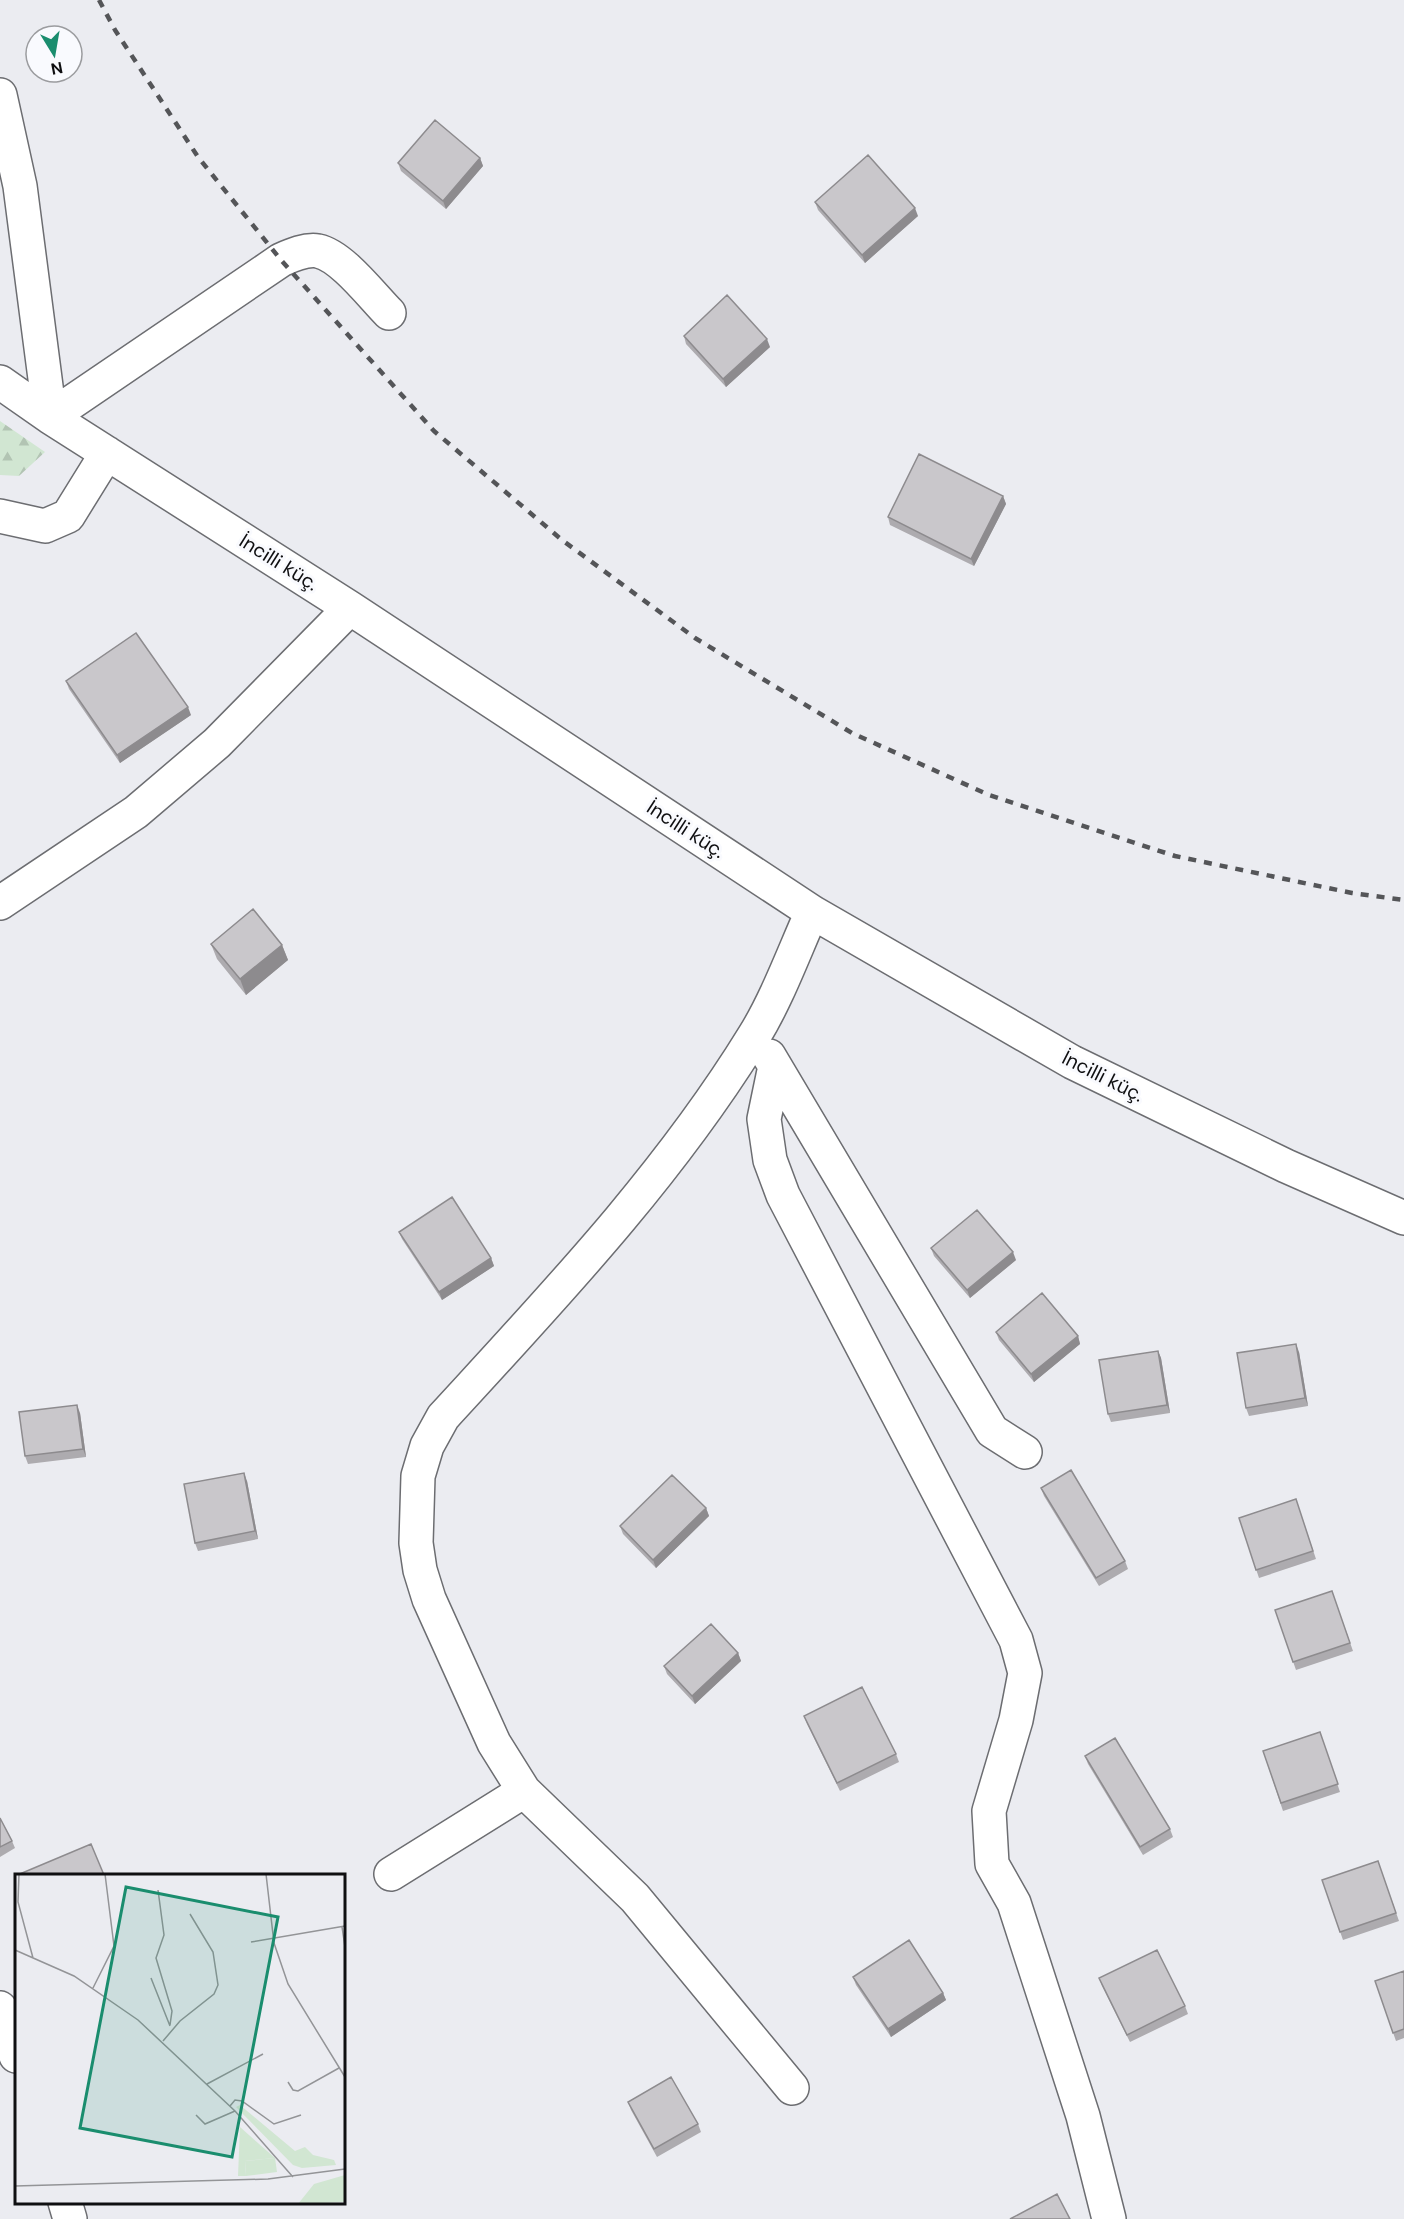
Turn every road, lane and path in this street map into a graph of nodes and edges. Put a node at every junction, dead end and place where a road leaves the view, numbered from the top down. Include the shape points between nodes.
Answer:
1 (0, 95) edge
2 (389, 314) dead end
3 (0, 382) edge
4 (50, 417) junction
5 (107, 453) junction
6 (0, 516) edge
7 (350, 608) junction
8 (0, 903) edge
9 (812, 912) junction
10 (756, 1034) junction
11 (775, 1066) junction
12 (1404, 1218) edge
13 (1025, 1452) dead end
14 (524, 1791) junction
15 (391, 1874) dead end
16 (792, 2088) dead end
17 (66, 2204) edge
18 (70, 2219) edge
19 (1109, 2219) edge

1 - 4 street via 20,186
2 - 4 street via 333,256 316,250 296,254 281,260
3 - 4 street, İncilli küç.
4 - 5 street, İncilli küç.
5 - 6 street via 68,516 45,526
5 - 7 street, İncilli küç.
7 - 8 street via 217,743 136,812
7 - 9 street, İncilli küç.
9 - 10 street
9 - 12 street, İncilli küç. via 1072,1062 1286,1166
10 - 11 street
10 - 14 street via 696,1124 534,1317 443,1418 427,1446 418,1476 416,1508 420,1570 429,1599 494,1743
11 - 13 street via 992,1431
11 - 19 street via 764,1119 770,1160 783,1195 1016,1640 1025,1673 1016,1720 989,1812 992,1864 1014,1903 1083,2116
14 - 15 street
14 - 16 street via 635,1898
17 - 18 street

